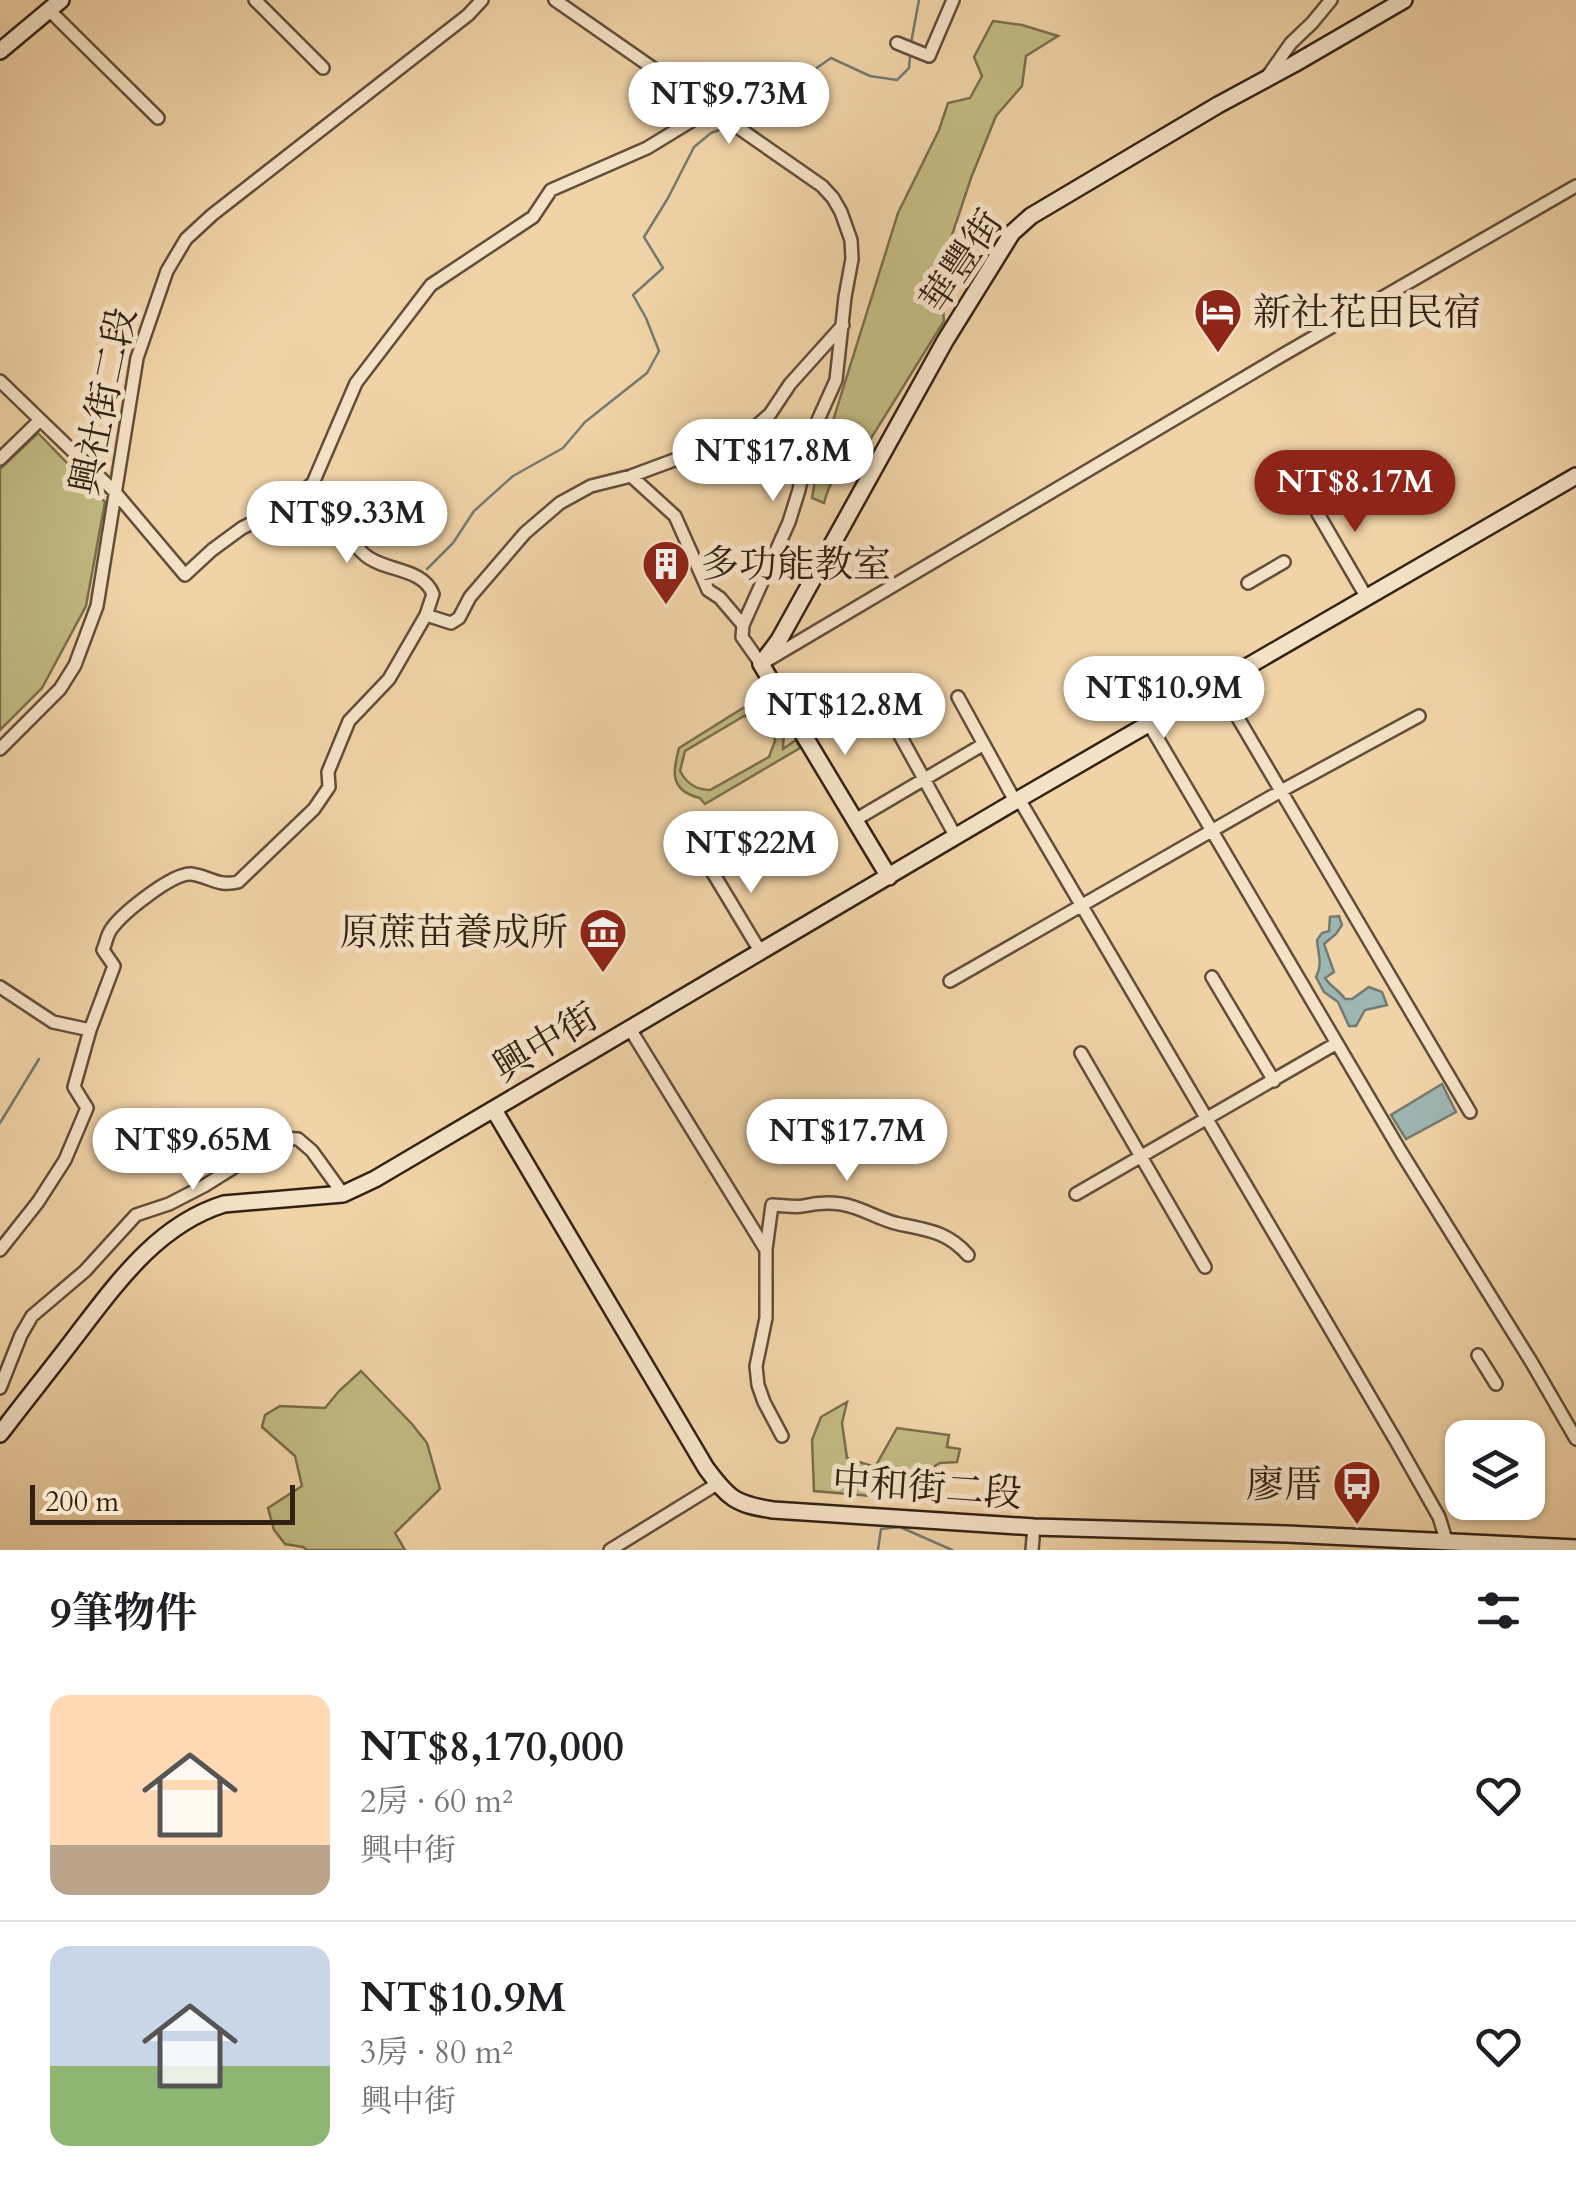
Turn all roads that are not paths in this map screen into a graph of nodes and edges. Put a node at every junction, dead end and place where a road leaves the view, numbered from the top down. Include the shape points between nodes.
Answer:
1 (254, 0) edge
2 (482, 0) edge
3 (555, 0) edge
4 (953, 0) edge
5 (1330, 0) edge
6 (1404, 0) edge
7 (55, 5) edge
8 (897, 42) dead end
9 (0, 51) edge
10 (323, 68) dead end
11 (1265, 80) junction
12 (712, 109) junction
13 (158, 118) dead end
14 (1576, 186) edge
15 (843, 325) junction
16 (0, 381) edge
17 (40, 420) junction
18 (0, 458) edge
19 (631, 476) junction
20 (1576, 476) edge
21 (313, 483) junction
22 (115, 492) junction
23 (1306, 493) dead end
24 (1284, 562) dead end
25 (1248, 583) dead end
26 (1368, 598) junction
27 (426, 614) junction
28 (744, 625) junction
29 (761, 664) junction
30 (1218, 684) junction
31 (958, 697) dead end
32 (1419, 716) dead end
33 (1149, 724) junction
34 (897, 730) dead end
35 (984, 744) junction
36 (0, 749) edge
37 (924, 779) junction
38 (1282, 791) junction
39 (1017, 800) junction
40 (855, 820) junction
41 (1212, 831) junction
42 (956, 836) junction
43 (707, 862) dead end
44 (889, 877) junction
45 (1082, 906) junction
46 (760, 951) junction
47 (1212, 977) dead end
48 (950, 981) dead end
49 (0, 987) edge
50 (630, 1029) junction
51 (90, 1030) junction
52 (1337, 1044) junction
53 (1080, 1053) dead end
54 (1274, 1081) junction
55 (494, 1110) junction
56 (1470, 1112) dead end
57 (1206, 1120) junction
58 (1141, 1157) junction
59 (344, 1194) junction
60 (1076, 1194) dead end
61 (0, 1250) edge
62 (766, 1250) junction
63 (968, 1255) dead end
64 (1205, 1267) dead end
65 (1478, 1355) dead end
66 (1496, 1384) dead end
67 (0, 1388) edge
68 (0, 1434) edge
69 (782, 1436) dead end
70 (1576, 1439) edge
71 (717, 1484) junction
72 (1034, 1527) junction
73 (1457, 1545) edge
74 (1576, 1548) edge
75 (610, 1550) edge
76 (1032, 1550) edge

1 - 10 street
2 - 22 street, 興社街二段 via 186,239 167,271 137,358
3 - 12 street
4 - 8 street via 930,56
5 - 11 street
6 - 11 street, 華豐街
7 - 9 street
7 - 13 street
11 - 29 street, 華豐街 via 1030,216 1012,234
12 - 15 street via 833,198 852,259
12 - 21 street via 647,148 551,190 533,217 431,285 356,383
14 - 29 street
15 - 19 street via 754,428
15 - 28 street via 836,380 809,440 789,522
16 - 17 street
17 - 18 street
17 - 22 street
19 - 27 street via 560,503 498,562 459,618 451,623
19 - 28 street via 675,516 708,590
20 - 26 street, 興中街
21 - 22 street via 185,575
21 - 27 street via 368,558 429,584
22 - 36 street, 興社街二段 via 97,606 75,665
23 - 26 street
24 - 25 street
26 - 30 street, 興中街
27 - 51 street via 390,678 349,721 328,772 329,788 314,810 238,882 178,878 110,930 103,950 114,966
28 - 29 street via 742,637
29 - 40 street
30 - 33 street, 興中街
30 - 38 street
31 - 35 street
32 - 38 street
33 - 39 street, 興中街
33 - 41 street
34 - 37 street
35 - 37 street
35 - 39 street
37 - 40 street
37 - 42 street
38 - 41 street
38 - 56 street
39 - 42 street, 興中街
39 - 45 street
40 - 44 street
41 - 45 street
41 - 52 street
42 - 44 street, 興中街
43 - 46 street
44 - 46 street, 興中街
45 - 48 street
45 - 57 street
46 - 50 street, 興中街
47 - 54 street
49 - 51 street via 52,1022
50 - 55 street, 興中街
50 - 62 street
51 - 61 street via 74,1086 87,1108 64,1160
52 - 54 street
52 - 70 street
53 - 58 street
54 - 57 street
55 - 59 street, 興中街
55 - 71 street, 中和街二段
57 - 58 street
57 - 73 street
58 - 60 street
58 - 64 street
59 - 67 street via 312,1151 298,1139 281,1138 204,1186 136,1215 32,1316
59 - 68 street via 224,1204 172,1230 126,1271
62 - 63 street via 772,1204 812,1202 912,1224 955,1240
62 - 69 street via 766,1318 756,1366 764,1402
65 - 66 street
71 - 72 street, 中和街二段 via 746,1506 774,1510
71 - 75 street
72 - 73 street, 中和街二段
72 - 76 street
73 - 74 street, 中和街二段

